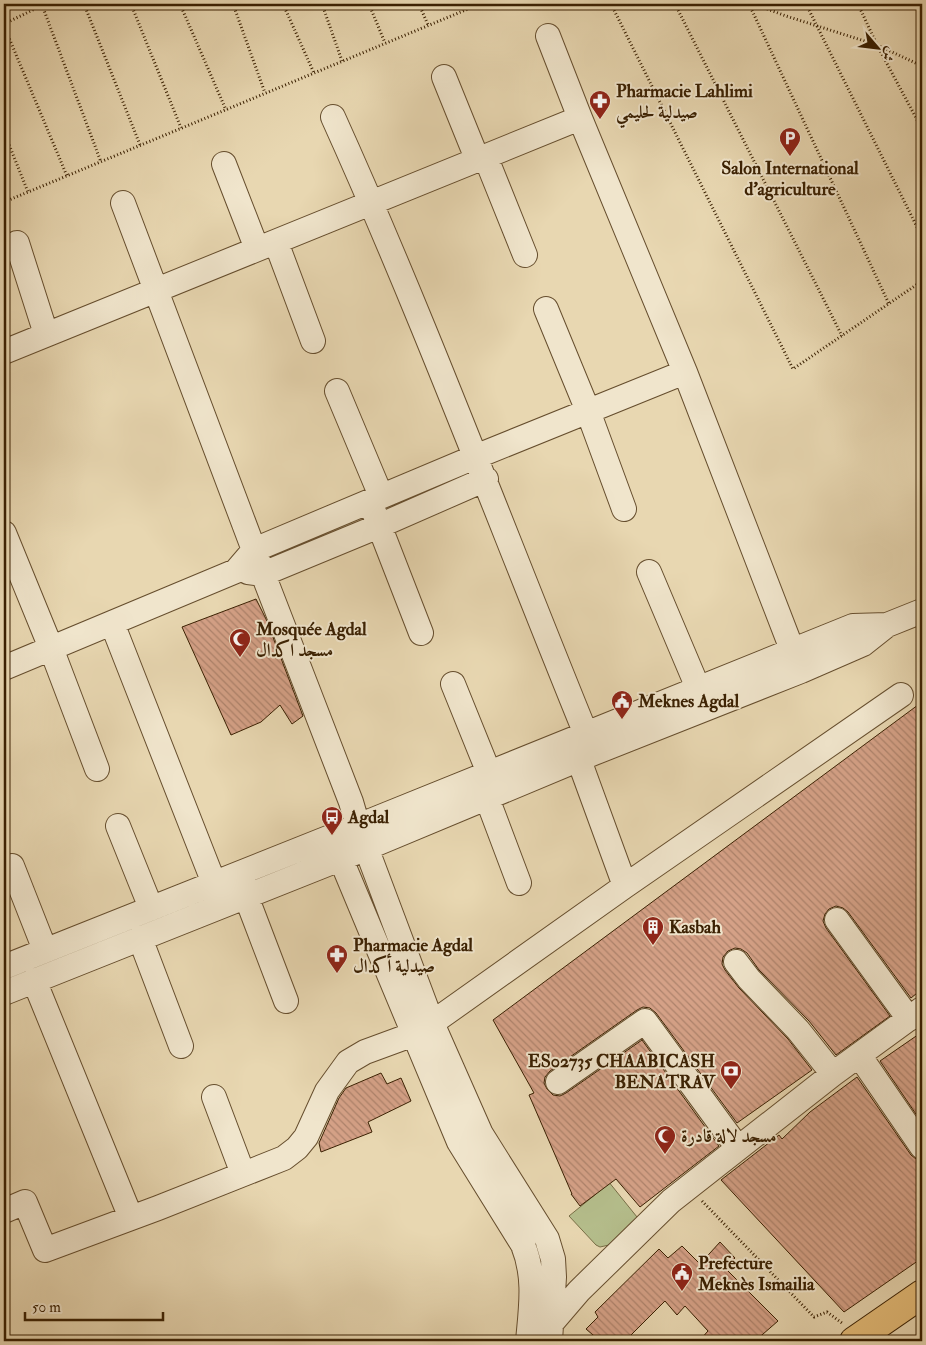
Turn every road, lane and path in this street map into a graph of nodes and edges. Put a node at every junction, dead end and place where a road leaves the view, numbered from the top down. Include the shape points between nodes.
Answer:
1 (44, 4) edge
2 (84, 4) edge
3 (131, 4) edge
4 (180, 4) edge
5 (232, 4) edge
6 (283, 4) edge
7 (322, 4) edge
8 (369, 4) edge
9 (419, 4) edge
10 (461, 4) edge
11 (480, 4) edge
12 (611, 4) edge
13 (675, 4) edge
14 (749, 4) edge
15 (754, 4) edge
16 (806, 4) edge
17 (858, 4) edge
18 (464, 10) junction
19 (4, 25) edge
20 (428, 25) junction
21 (817, 26) junction
22 (548, 36) dead end
23 (385, 43) junction
24 (877, 45) junction
25 (342, 62) junction
26 (922, 66) edge
27 (314, 73) junction
28 (444, 77) dead end
29 (265, 93) junction
30 (226, 110) junction
31 (333, 118) dead end
32 (580, 118) junction
33 (182, 128) junction
34 (922, 129) edge
35 (4, 132) edge
36 (140, 145) junction
37 (482, 159) junction
38 (101, 162) junction
39 (224, 164) dead end
40 (67, 176) junction
41 (28, 192) junction
42 (4, 202) edge
43 (123, 203) dead end
44 (372, 204) junction
45 (922, 237) edge
46 (17, 243) dead end
47 (267, 246) junction
48 (525, 254) dead end
49 (922, 281) edge
50 (154, 290) junction
51 (889, 304) junction
52 (546, 310) dead end
53 (46, 334) junction
54 (842, 336) junction
55 (313, 341) dead end
56 (4, 352) edge
57 (685, 372) junction
58 (337, 391) dead end
59 (588, 411) junction
60 (476, 457) junction
61 (486, 479) junction
62 (375, 499) junction
63 (624, 509) dead end
64 (379, 526) junction
65 (4, 533) edge
66 (254, 550) junction
67 (236, 571) junction
68 (649, 572) dead end
69 (263, 574) junction
70 (922, 611) edge
71 (112, 623) junction
72 (421, 633) dead end
73 (51, 648) junction
74 (797, 660) junction
75 (4, 668) edge
76 (453, 684) dead end
77 (698, 688) junction
78 (901, 695) dead end
79 (586, 749) junction
80 (97, 769) dead end
81 (489, 774) junction
82 (488, 798) junction
83 (118, 826) dead end
84 (332, 836) junction
85 (362, 837) junction
86 (340, 859) junction
87 (12, 866) dead end
88 (213, 883) junction
89 (519, 883) dead end
90 (625, 886) junction
91 (246, 896) junction
92 (223, 905) junction
93 (151, 908) junction
94 (836, 920) dead end
95 (140, 938) junction
96 (45, 950) junction
97 (736, 962) dead end
98 (4, 967) edge
99 (34, 980) junction
100 (4, 993) edge
101 (286, 1001) dead end
102 (916, 1014) edge
103 (423, 1028) junction
104 (181, 1046) dead end
105 (859, 1055) junction
106 (833, 1074) junction
107 (558, 1082) dead end
108 (214, 1097) dead end
109 (922, 1147) edge
110 (738, 1148) junction
111 (243, 1174) junction
112 (688, 1187) junction
113 (4, 1211) edge
114 (131, 1218) junction
115 (578, 1291) junction
116 (922, 1294) edge
117 (552, 1301) junction
118 (922, 1315) edge
119 (538, 1329) edge
120 (866, 1340) edge

1 - 19 path
1 - 38 path
2 - 36 path
3 - 33 path
4 - 30 path
5 - 29 path
6 - 27 path
7 - 25 path
8 - 23 path
9 - 20 path
10 - 18 path
11 - 18 path
12 - 54 path via 793,369
13 - 54 path
14 - 51 path
15 - 21 path
16 - 21 path
17 - 24 path
18 - 20 path
19 - 40 path
20 - 23 path
21 - 24 path
21 - 45 path
22 - 32 street
23 - 25 path
24 - 26 path
24 - 34 path
25 - 27 path
27 - 29 path
28 - 37 street
29 - 30 path
30 - 33 path
31 - 44 street
32 - 37 street
32 - 57 street
33 - 36 path
35 - 41 path
36 - 38 path
37 - 44 street
37 - 48 street
38 - 40 path
39 - 47 street
40 - 41 path
41 - 42 path
43 - 50 street
44 - 47 street
44 - 60 street
46 - 53 street
47 - 50 street
47 - 55 street
49 - 51 path
50 - 53 street
50 - 66 street
51 - 54 path
52 - 59 street
53 - 56 street
57 - 59 street
57 - 74 street
58 - 62 street
59 - 60 street
59 - 63 street
60 - 61 street
60 - 62 street
61 - 64 street
61 - 79 street
62 - 64 street
62 - 66 street
64 - 69 street
64 - 72 street
65 - 73 street
66 - 67 street
66 - 69 street
67 - 69 street
67 - 71 street
68 - 77 street
69 - 85 street
70 - 74 street via 887,625 863,644
71 - 73 street
71 - 88 street
73 - 75 street
73 - 80 street
74 - 77 street
74 - 79 street
76 - 81 street
77 - 79 street
78 - 90 street
79 - 81 street
79 - 82 street
79 - 90 street
81 - 85 street
82 - 85 street
82 - 89 street
83 - 93 street
84 - 85 street
84 - 86 street
84 - 88 street
85 - 86 street
85 - 103 street
86 - 91 street
86 - 103 street
87 - 96 street
88 - 92 street
88 - 93 street
90 - 103 street
91 - 92 street
91 - 101 street
92 - 95 street
93 - 96 street
94 - 102 street
95 - 99 street
95 - 104 street
96 - 98 street
97 - 106 street
99 - 100 street
99 - 114 street
102 - 105 street
103 - 111 street via 348,1062 327,1090 306,1137 297,1148 284,1158
103 - 117 street via 481,1134 547,1239 553,1258
103 - 119 street via 459,1142 527,1254
105 - 106 street
105 - 109 street
106 - 110 street
107 - 110 street via 645,1021
108 - 111 street
110 - 112 street
111 - 114 street
112 - 115 street
112 - 120 path via 814,1317 827,1312
113 - 114 street via 25,1202 44,1250
115 - 117 street
115 - 119 street
116 - 120 main road
117 - 119 street via 540,1304
118 - 120 main road

